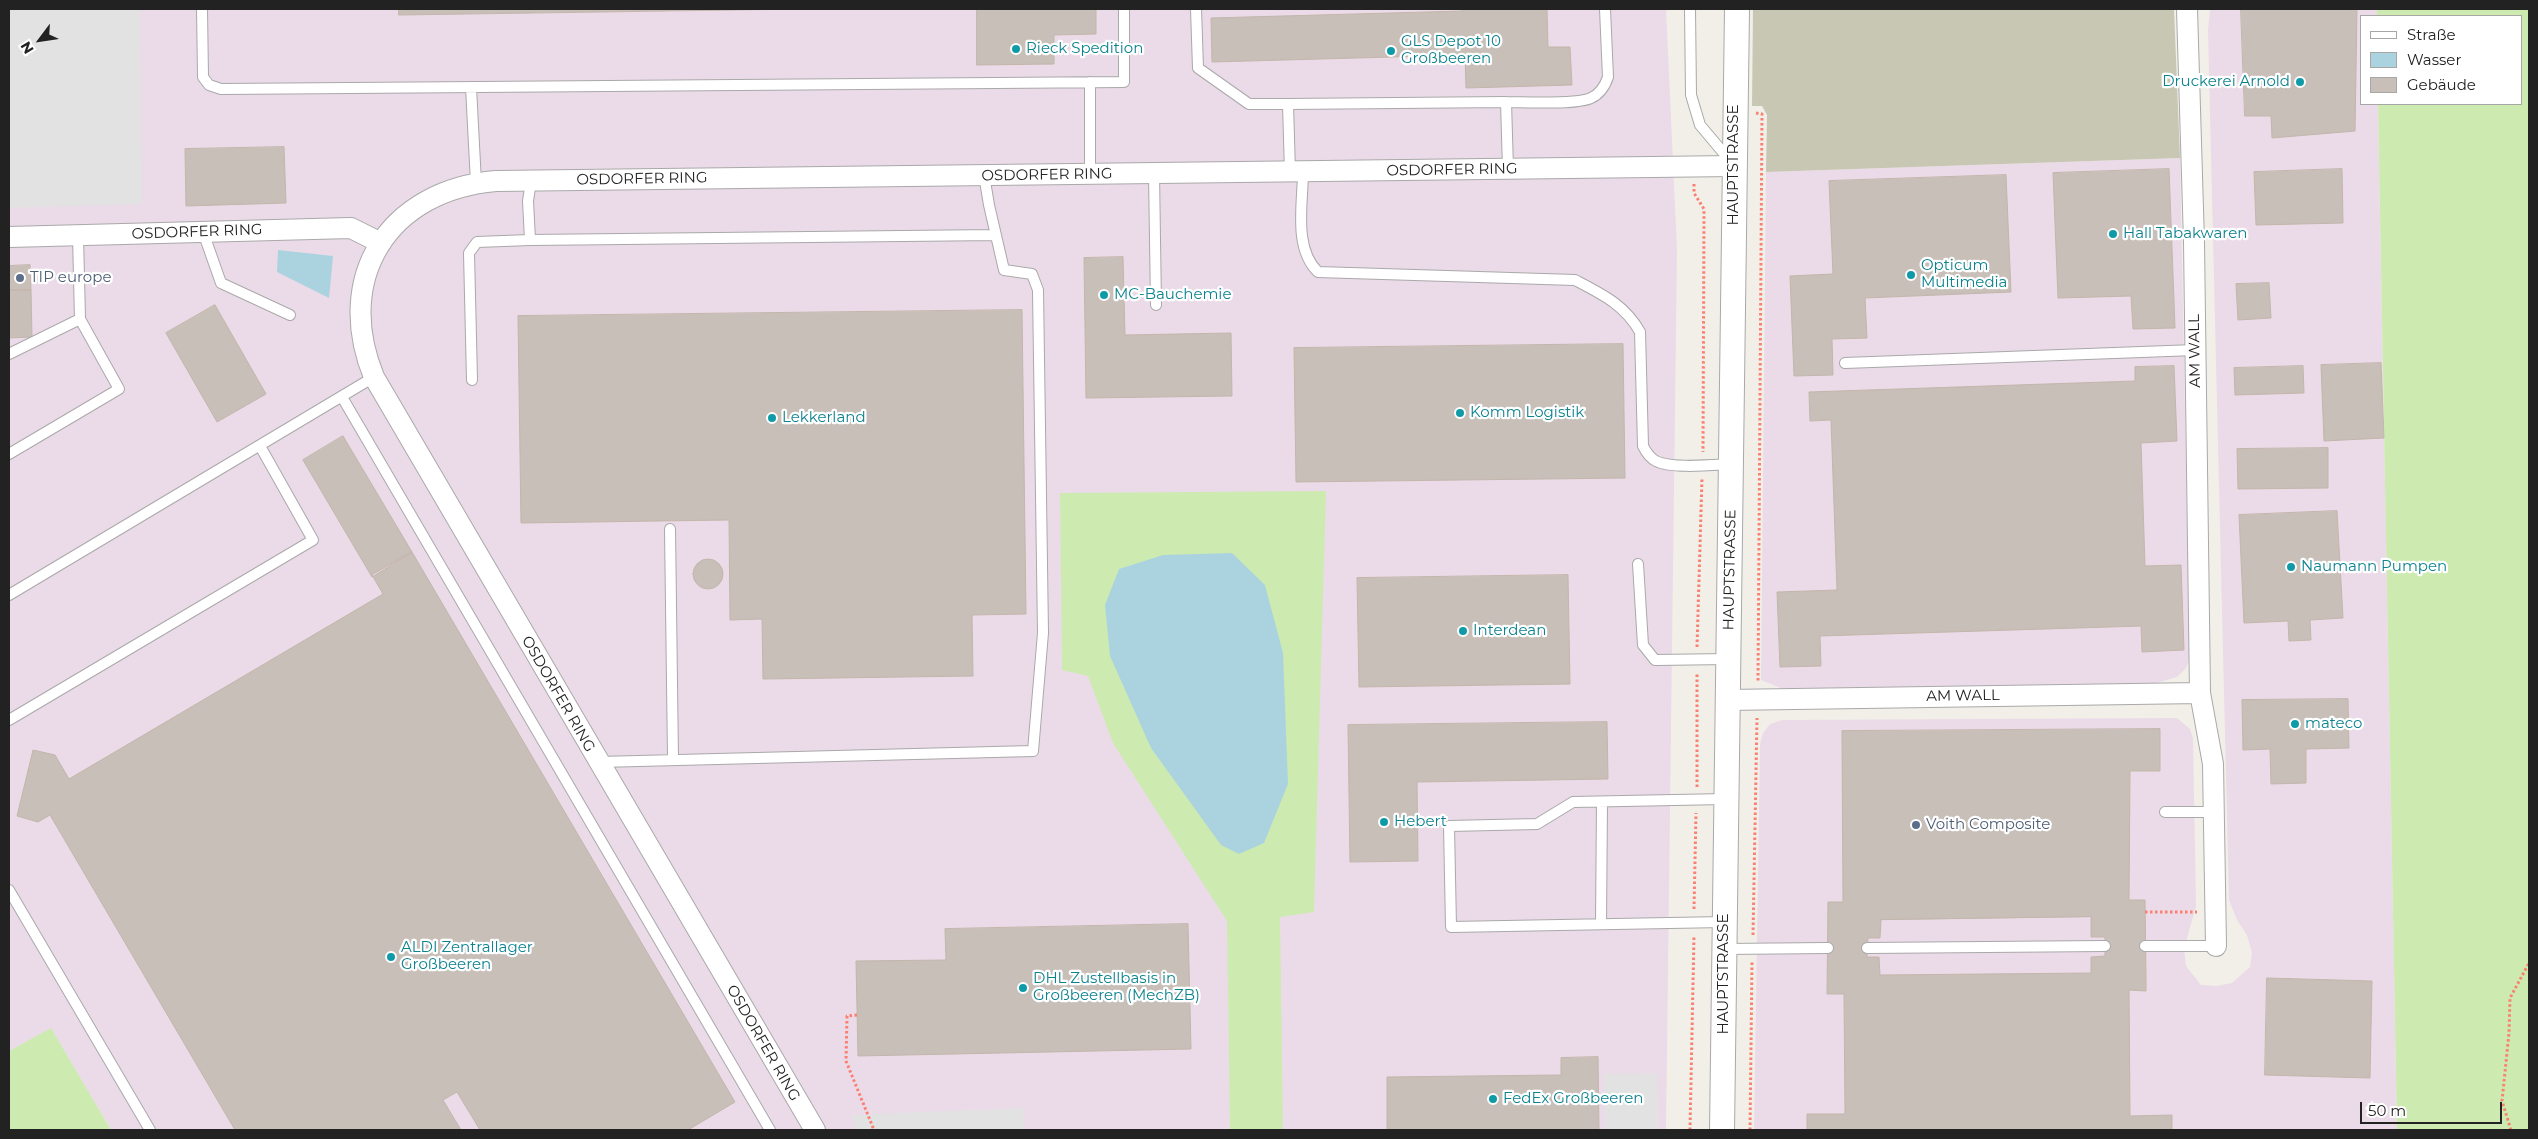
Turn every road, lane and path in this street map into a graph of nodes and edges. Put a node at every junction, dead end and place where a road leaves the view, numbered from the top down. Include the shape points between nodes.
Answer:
1 (202, 9) edge
2 (1124, 9) edge
3 (1196, 9) edge
4 (1605, 9) edge
5 (1690, 9) edge
6 (1736, 9) edge
7 (2187, 9) edge
8 (1090, 82) junction
9 (471, 87) junction
10 (1506, 102) junction
11 (1288, 104) junction
12 (1749, 113) dead end
13 (1734, 166) junction
14 (1508, 169) junction
15 (1296, 172) junction
16 (1154, 173) junction
17 (1090, 174) junction
18 (984, 175) junction
19 (531, 181) junction
20 (476, 183) junction
21 (203, 232) junction
22 (996, 235) junction
23 (78, 236) junction
24 (9, 237) edge
25 (530, 240) junction
26 (381, 243) junction
27 (1156, 305) dead end
28 (290, 315) dead end
29 (80, 319) junction
30 (2195, 350) junction
31 (9, 354) edge
32 (1845, 363) dead end
33 (374, 377) junction
34 (472, 380) dead end
35 (342, 397) junction
36 (260, 446) junction
37 (9, 454) edge
38 (1732, 464) junction
39 (670, 529) dead end
40 (1638, 564) dead end
41 (9, 595) edge
42 (1728, 659) junction
43 (2200, 693) junction
44 (1727, 700) junction
45 (1758, 700) junction
46 (9, 720) edge
47 (673, 759) junction
48 (598, 762) junction
49 (1725, 799) junction
50 (1602, 802) junction
51 (2164, 812) dead end
52 (2214, 812) junction
53 (9, 890) edge
54 (2145, 912) dead end
55 (2200, 912) dead end
56 (1724, 922) junction
57 (1601, 924) junction
58 (2105, 946) dead end
59 (2145, 946) dead end
60 (2216, 946) joint
61 (1828, 948) dead end
62 (1867, 948) dead end
63 (1724, 949) junction
64 (1753, 949) junction
65 (2529, 964) edge
66 (857, 1015) dead end
67 (150, 1130) edge
68 (770, 1130) edge
69 (815, 1130) edge
70 (874, 1130) edge
71 (1722, 1130) edge
72 (1750, 1130) edge
73 (2510, 1130) edge

1 - 9 lane via 203,77 209,85 221,89
2 - 8 lane via 1124,82
3 - 11 lane via 1198,68 1249,104
4 - 10 lane via 1608,78 1599,93 1586,100
5 - 13 lane via 1691,95 1700,125
6 - 13 street, HAUPTSTRASSE
7 - 30 street, AM WALL
8 - 9 lane
8 - 17 lane
9 - 20 lane
10 - 11 lane
10 - 14 lane
11 - 15 lane
12 - 45 path via 1762,114
13 - 14 street, OSDORFER RING
13 - 38 street, HAUPTSTRASSE
14 - 15 street, OSDORFER RING
15 - 16 street, OSDORFER RING
15 - 38 lane via 1302,248 1318,272 1575,280 1608,296 1623,308 1640,332 1643,446 1648,455 1656,462 1668,464
16 - 17 street, OSDORFER RING
16 - 27 lane
17 - 18 street, OSDORFER RING
18 - 19 street, OSDORFER RING
18 - 22 lane
19 - 20 street, OSDORFER RING
19 - 25 lane via 528,201
20 - 26 street, OSDORFER RING via 438,194 421,204
21 - 23 street, OSDORFER RING
21 - 26 street, OSDORFER RING via 351,228
21 - 28 lane via 221,283
22 - 25 lane
22 - 47 lane via 1004,270 1032,274 1038,290 1043,632 1033,751
23 - 24 street, OSDORFER RING
23 - 29 lane
25 - 34 lane via 477,242 469,253
26 - 33 street, OSDORFER RING via 367,272 359,307 365,355
29 - 31 lane
29 - 37 lane via 119,389
30 - 32 lane
30 - 43 street, AM WALL
33 - 35 lane
33 - 48 street, OSDORFER RING
35 - 36 lane
35 - 68 lane
36 - 41 lane
36 - 46 lane via 313,540
38 - 42 street, HAUPTSTRASSE
39 - 47 lane
40 - 42 lane via 1643,645 1648,653 1655,660
42 - 44 street, HAUPTSTRASSE
43 - 45 street, AM WALL
43 - 52 street, AM WALL via 2214,764
44 - 45 street, AM WALL
44 - 49 street, HAUPTSTRASSE
45 - 64 path
47 - 48 lane
48 - 69 street, OSDORFER RING
49 - 50 lane
49 - 56 street, HAUPTSTRASSE
50 - 57 lane
50 - 57 lane via 1573,802 1537,824 1449,826 1451,927
51 - 52 lane
52 - 60 street, AM WALL
53 - 67 lane
54 - 55 path
56 - 57 lane
56 - 63 street, HAUPTSTRASSE
58 - 62 lane
59 - 60 lane
61 - 64 lane
63 - 64 lane
63 - 71 street, HAUPTSTRASSE
64 - 72 path
65 - 73 path via 2510,998 2502,1101
66 - 70 path via 847,1016 846,1061

